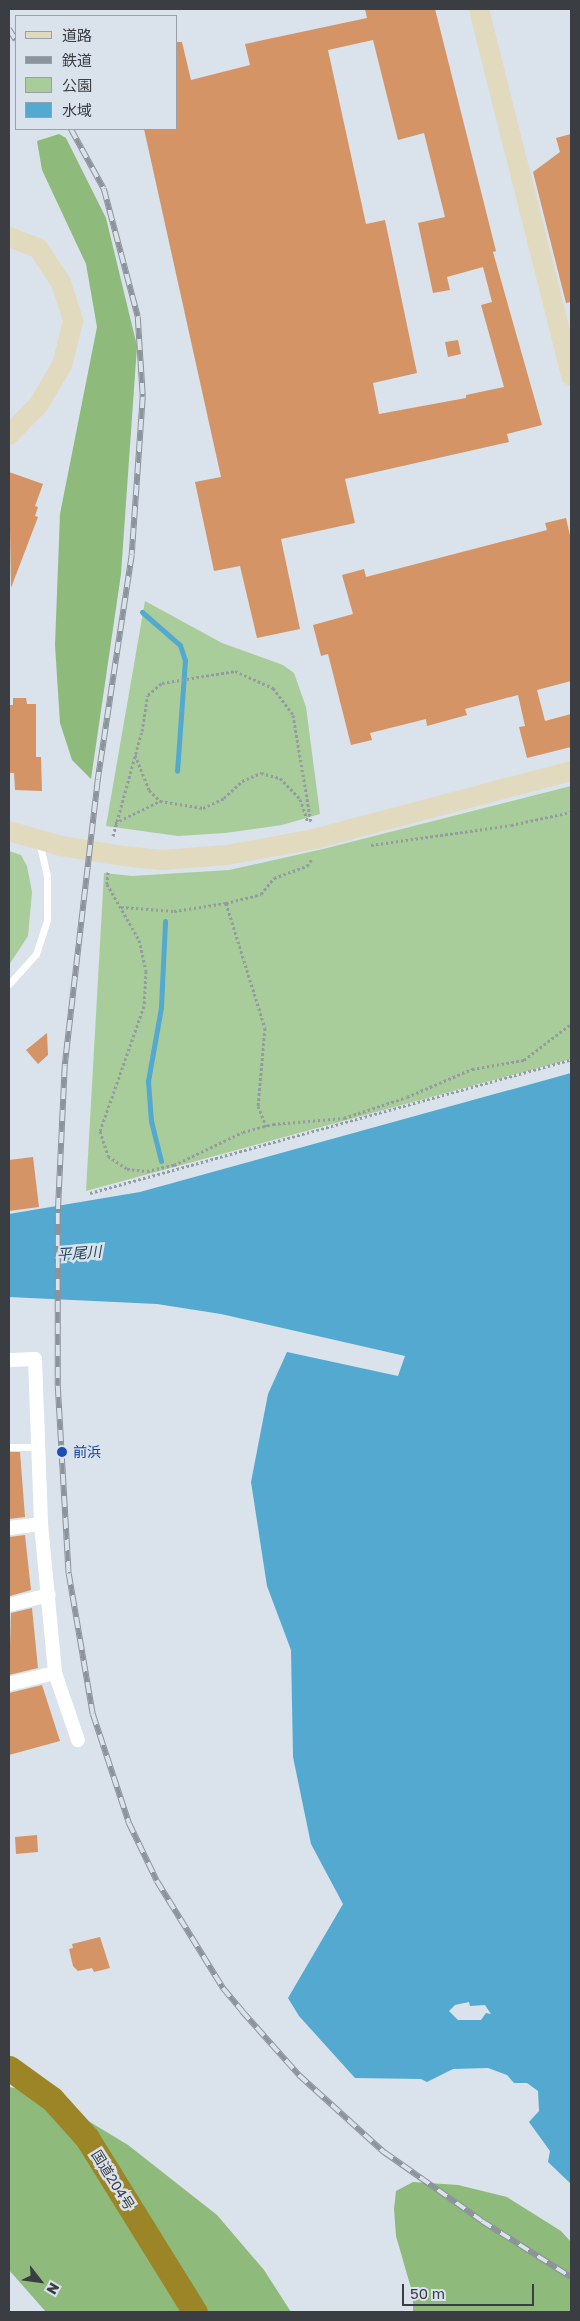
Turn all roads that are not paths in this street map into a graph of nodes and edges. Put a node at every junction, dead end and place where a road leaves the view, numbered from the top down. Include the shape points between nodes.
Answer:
1 (479, 9) edge
2 (9, 237) edge
3 (571, 376) edge
4 (9, 435) edge
5 (571, 771) edge
6 (9, 831) edge
7 (38, 840) junction
8 (9, 984) edge
9 (9, 1360) edge
10 (9, 1447) edge
11 (37, 1447) junction
12 (41, 1524) junction
13 (9, 1528) edge
14 (49, 1595) junction
15 (9, 1605) edge
16 (56, 1673) junction
17 (9, 1684) edge
18 (78, 1740) dead end
19 (9, 2068) edge
20 (195, 2312) edge

1 - 3 street
2 - 4 street via 38,248 61,282 73,321 62,365 39,404
5 - 7 street via 314,839 227,855 162,860 115,855
6 - 7 street
7 - 8 lane via 47,876 46,920 36,954
9 - 11 street via 35,1359
10 - 11 lane
11 - 12 street
12 - 13 street
12 - 14 street
14 - 15 street
14 - 16 street
16 - 17 street
16 - 18 street
19 - 20 highway, 国道204号 via 52,2099 87,2138

